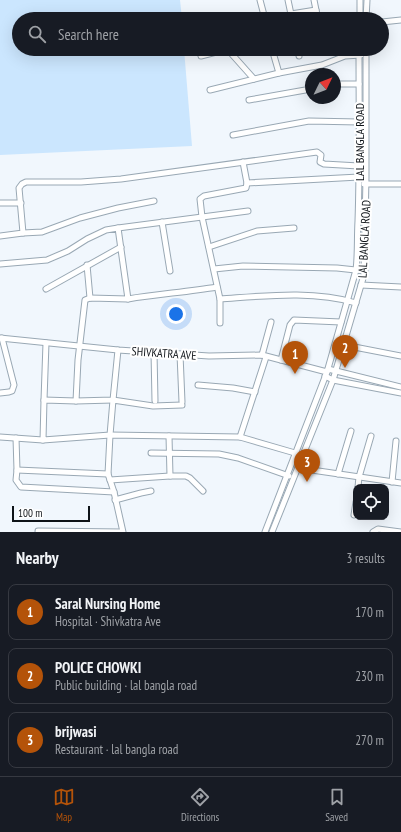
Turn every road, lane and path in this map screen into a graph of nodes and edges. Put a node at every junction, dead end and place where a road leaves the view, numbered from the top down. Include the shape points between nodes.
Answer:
1 (260, 0) edge
2 (288, 0) edge
3 (314, 0) edge
4 (360, 0) edge
5 (367, 0) edge
6 (316, 10) joint
7 (263, 12) edge
8 (290, 12) edge
9 (309, 12) edge
10 (360, 12) edge
11 (366, 12) edge
12 (401, 20) edge
13 (389, 21) edge
14 (233, 56) edge
15 (274, 56) edge
16 (345, 56) edge
17 (359, 56) edge
18 (366, 56) edge
19 (278, 74) junction
20 (254, 80) junction
21 (341, 84) edge
22 (359, 84) junction
23 (210, 90) dead end
24 (305, 90) edge
25 (249, 100) dead end
26 (359, 122) junction
27 (233, 135) dead end
28 (244, 162) junction
29 (359, 166) junction
30 (359, 177) junction
31 (247, 183) junction
32 (359, 184) junction
33 (366, 184) junction
34 (401, 184) edge
35 (154, 201) dead end
36 (0, 203) edge
37 (21, 203) junction
38 (248, 211) dead end
39 (202, 217) junction
40 (162, 222) junction
41 (118, 228) junction
42 (294, 228) dead end
43 (24, 234) junction
44 (0, 236) edge
45 (121, 247) junction
46 (209, 247) junction
47 (0, 264) edge
48 (87, 265) junction
49 (214, 269) junction
50 (356, 270) junction
51 (170, 271) dead end
52 (364, 271) junction
53 (361, 286) junction
54 (217, 287) junction
55 (401, 287) edge
56 (46, 289) dead end
57 (90, 298) junction
58 (128, 299) junction
59 (220, 299) junction
60 (347, 300) junction
61 (356, 303) junction
62 (271, 322) dead end
63 (341, 322) junction
64 (220, 324) dead end
65 (1, 338) edge
66 (46, 343) junction
67 (344, 345) junction
68 (80, 346) junction
69 (118, 350) junction
70 (154, 352) junction
71 (180, 354) junction
72 (264, 356) junction
73 (401, 356) edge
74 (281, 360) junction
75 (336, 371) junction
76 (327, 372) junction
77 (333, 380) junction
78 (198, 385) dead end
79 (401, 387) edge
80 (255, 392) junction
81 (0, 393) edge
82 (401, 393) edge
83 (44, 400) junction
84 (113, 400) junction
85 (76, 401) junction
86 (155, 401) dead end
87 (351, 431) dead end
88 (110, 435) junction
89 (169, 436) junction
90 (371, 436) dead end
91 (0, 437) edge
92 (240, 437) junction
93 (16, 438) junction
94 (43, 440) junction
95 (396, 441) dead end
96 (151, 453) dead end
97 (170, 453) junction
98 (296, 453) junction
99 (298, 468) junction
100 (17, 470) junction
101 (108, 474) junction
102 (338, 474) junction
103 (287, 475) junction
104 (170, 476) junction
105 (294, 477) junction
106 (359, 477) junction
107 (110, 480) junction
108 (392, 482) junction
109 (401, 483) edge
110 (358, 484) edge
111 (151, 491) dead end
112 (204, 491) dead end
113 (114, 492) junction
114 (115, 500) junction
115 (38, 531) dead end
116 (107, 532) edge
117 (122, 532) edge
118 (265, 532) edge
119 (272, 532) edge
120 (373, 532) edge
121 (401, 532) edge

1 - 7 street
2 - 8 street
3 - 6 street
4 - 10 street
5 - 11 street
6 - 9 street
12 - 13 street
14 - 20 street
15 - 19 street
16 - 19 street via 322,65
17 - 22 street, LAL BANGLA ROAD
18 - 33 street, LAL BANGLA ROAD
19 - 20 street
20 - 23 street
21 - 22 street
22 - 26 street, LAL BANGLA ROAD
24 - 25 street
26 - 27 street via 309,121
26 - 29 street, LAL BANGLA ROAD
28 - 29 street via 317,152 322,155 320,162 324,164
28 - 31 street
28 - 37 street via 121,179 26,182 19,188
29 - 30 street, LAL BANGLA ROAD
30 - 31 street
30 - 32 street, LAL BANGLA ROAD
31 - 39 street via 246,188 201,198
32 - 33 street
32 - 50 street, LAL BANGLA ROAD
33 - 34 street
33 - 52 street, LAL BANGLA ROAD
35 - 43 street via 80,218 42,232
36 - 37 street
37 - 43 street
38 - 39 street
39 - 40 street
39 - 46 street
40 - 41 street
40 - 51 street
41 - 45 street
41 - 47 street via 106,230 47,260
42 - 46 street via 257,231
43 - 44 street
45 - 48 street
45 - 58 street
46 - 49 street
48 - 56 street
48 - 57 street
49 - 50 street via 243,266
49 - 54 street
50 - 52 street
50 - 60 street, LAL BANGLA ROAD
52 - 53 street, LAL BANGLA ROAD
53 - 55 street
53 - 61 street, LAL BANGLA ROAD
54 - 58 street
54 - 59 street
57 - 58 street
57 - 68 street via 83,302
59 - 60 street via 294,295
59 - 64 street
60 - 61 street
60 - 63 street, LAL BANGLA ROAD
61 - 67 street, LAL BANGLA ROAD
62 - 72 street
63 - 74 street via 294,320 290,325
63 - 76 street, LAL BANGLA ROAD
65 - 66 street, SHIVKATRA AVE
65 - 81 street via 14,389
66 - 68 street, SHIVKATRA AVE
66 - 83 street
67 - 73 street
67 - 75 street, LAL BANGLA ROAD
68 - 69 street, SHIVKATRA AVE
68 - 85 street
69 - 70 street, SHIVKATRA AVE
69 - 84 street
70 - 71 street, SHIVKATRA AVE
70 - 86 street
71 - 72 street, SHIVKATRA AVE
71 - 84 street via 182,404 153,406
72 - 74 street, SHIVKATRA AVE
72 - 80 street
74 - 76 street, SHIVKATRA AVE
75 - 76 street
75 - 77 street, LAL BANGLA ROAD
75 - 79 street
76 - 77 street, SHIVKATRA AVE
76 - 98 street, LAL BANGLA ROAD
77 - 82 street, SHIVKATRA AVE
77 - 99 street, LAL BANGLA ROAD
78 - 80 street
80 - 92 street
83 - 85 street
83 - 94 street
84 - 85 street
84 - 88 street
87 - 102 street
88 - 89 street
88 - 94 street
88 - 101 street
89 - 92 street
89 - 97 street
90 - 106 street
91 - 93 street
92 - 98 street
93 - 94 street
93 - 100 street
95 - 108 street
96 - 97 street
97 - 103 street via 219,454
97 - 104 street
98 - 103 street, LAL BANGLA ROAD
99 - 102 street
99 - 105 street, LAL BANGLA ROAD
100 - 101 street
100 - 113 street via 16,480 21,487
101 - 107 street
102 - 106 street
103 - 105 street
103 - 118 street, LAL BANGLA ROAD
104 - 107 street
104 - 112 street via 190,478
105 - 119 street, LAL BANGLA ROAD
106 - 108 street
106 - 110 street
107 - 113 street
108 - 109 street
111 - 114 street
113 - 114 street
114 - 117 street
115 - 116 street
116 - 117 street
120 - 121 street via 378,529

